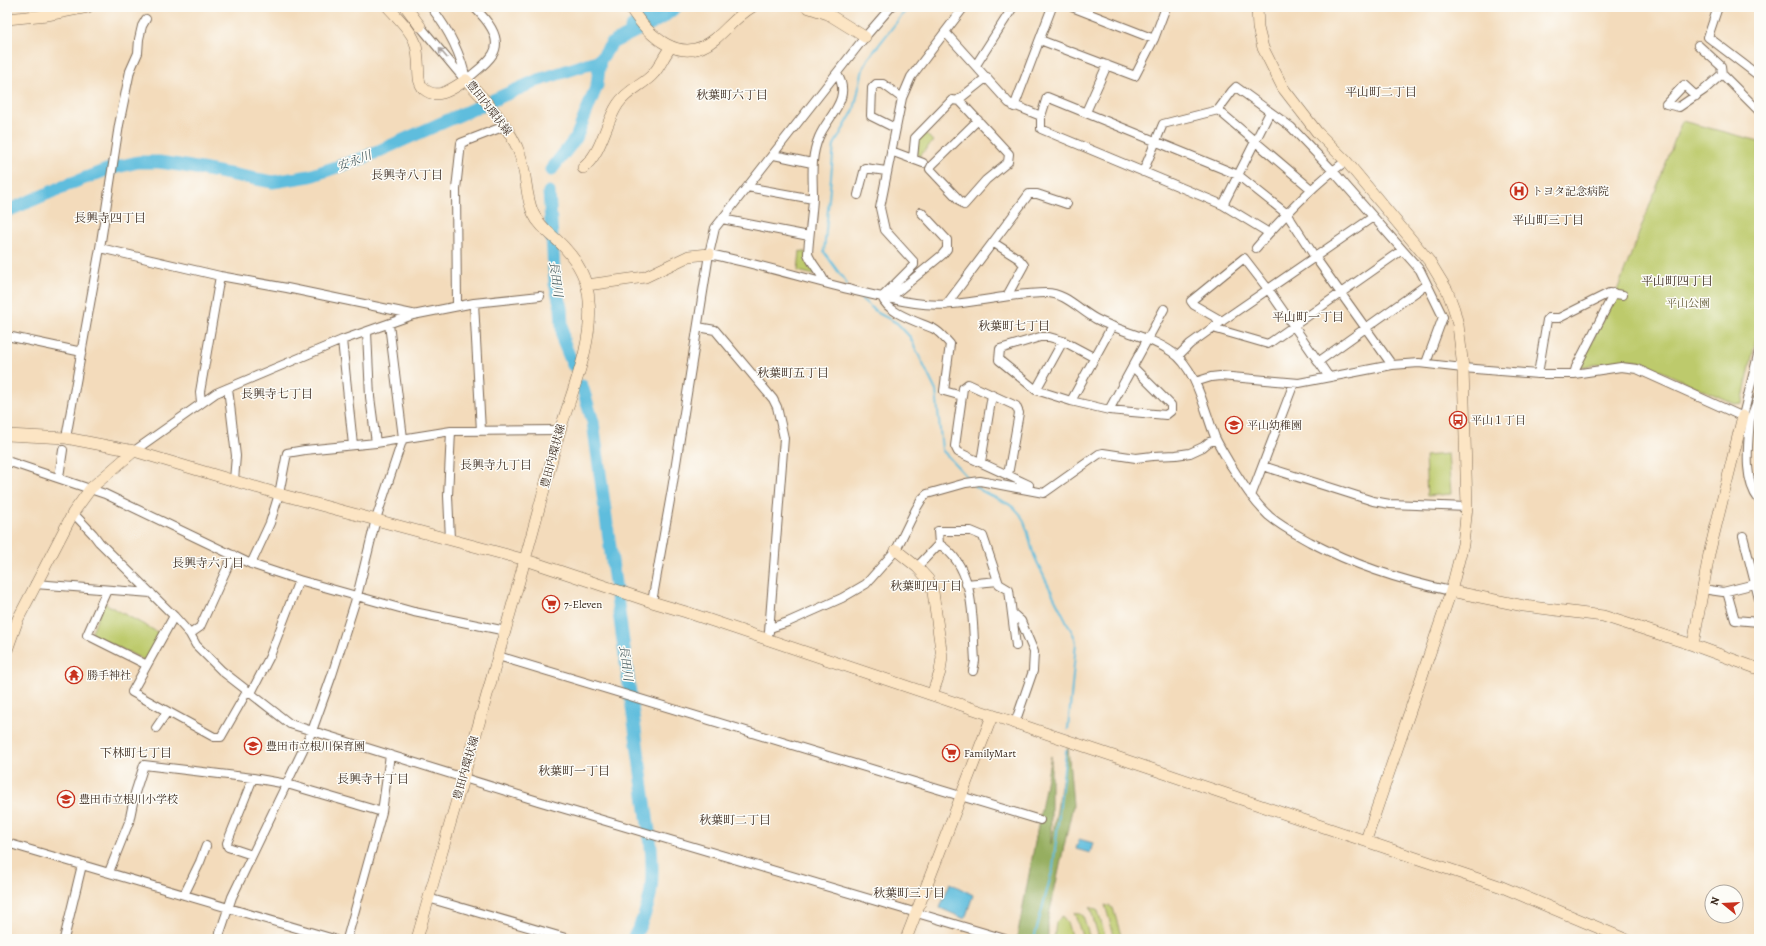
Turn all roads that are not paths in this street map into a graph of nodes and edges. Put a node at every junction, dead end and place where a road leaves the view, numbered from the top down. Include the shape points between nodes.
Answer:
1 (88, 7) edge
2 (388, 7) edge
3 (406, 7) edge
4 (431, 7) edge
5 (474, 7) edge
6 (752, 7) edge
7 (807, 7) edge
8 (891, 7) edge
9 (964, 7) edge
10 (1013, 7) edge
11 (1052, 7) edge
12 (1072, 7) edge
13 (1166, 7) edge
14 (1257, 7) edge
15 (1718, 7) edge
16 (633, 11) edge
17 (7, 19) edge
18 (146, 19) dead end
19 (420, 26) joint
20 (946, 32) junction
21 (865, 37) junction
22 (1154, 39) junction
23 (1040, 40) junction
24 (1698, 44) dead end
25 (671, 47) junction
26 (976, 65) junction
27 (1107, 65) junction
28 (1758, 73) edge
29 (837, 74) junction
30 (1722, 74) junction
31 (987, 77) junction
32 (466, 80) junction
33 (1696, 96) dead end
34 (902, 98) junction
35 (958, 100) junction
36 (1014, 107) junction
37 (1218, 110) junction
38 (1759, 111) edge
39 (1086, 112) junction
40 (1270, 112) junction
41 (1041, 116) junction
42 (978, 120) junction
43 (502, 123) junction
44 (895, 128) junction
45 (1155, 140) junction
46 (1255, 143) junction
47 (891, 151) junction
48 (774, 155) junction
49 (913, 158) junction
50 (923, 162) dead end
51 (1346, 162) junction
52 (812, 163) junction
53 (583, 168) dead end
54 (886, 171) junction
55 (1333, 171) junction
56 (1143, 172) junction
57 (1238, 175) junction
58 (747, 187) junction
59 (1311, 190) junction
60 (858, 195) dead end
61 (813, 199) junction
62 (1067, 204) dead end
63 (1223, 205) junction
64 (921, 212) dead end
65 (1287, 214) junction
66 (1373, 216) junction
67 (722, 219) junction
68 (1269, 233) junction
69 (809, 236) junction
70 (994, 243) junction
71 (100, 248) junction
72 (1256, 248) dead end
73 (1402, 250) junction
74 (709, 254) junction
75 (1315, 257) junction
76 (220, 276) junction
77 (825, 283) junction
78 (587, 285) junction
79 (1426, 285) junction
80 (1268, 289) junction
81 (1341, 292) junction
82 (540, 296) dead end
83 (1007, 296) junction
84 (886, 298) junction
85 (474, 303) junction
86 (946, 305) junction
87 (456, 306) junction
88 (1164, 309) dead end
89 (413, 315) junction
90 (1222, 321) junction
91 (389, 324) junction
92 (1293, 325) junction
93 (1112, 326) junction
94 (698, 327) junction
95 (1213, 328) junction
96 (1366, 328) junction
97 (367, 332) junction
98 (7, 336) edge
99 (1149, 339) junction
100 (342, 340) junction
101 (1063, 341) junction
102 (1759, 351) edge
103 (82, 352) junction
104 (1178, 356) junction
105 (1095, 358) junction
106 (1318, 362) junction
107 (1426, 363) junction
108 (1392, 365) junction
109 (1133, 367) junction
110 (1463, 368) junction
111 (1538, 374) junction
112 (1574, 374) junction
113 (1329, 377) junction
114 (1195, 382) junction
115 (1294, 383) junction
116 (228, 388) junction
117 (1036, 390) junction
118 (992, 395) junction
119 (1748, 395) junction
120 (962, 396) junction
121 (1758, 398) edge
122 (1071, 401) junction
123 (201, 402) junction
124 (1109, 410) junction
125 (1751, 418) edge
126 (560, 430) junction
127 (451, 431) junction
128 (481, 431) junction
129 (7, 435) edge
130 (66, 438) junction
131 (403, 438) junction
132 (1216, 440) junction
133 (376, 443) junction
134 (353, 445) junction
135 (63, 450) dead end
136 (134, 451) junction
137 (7, 461) edge
138 (981, 462) junction
139 (1263, 466) junction
140 (1008, 475) junction
141 (59, 477) junction
142 (1749, 479) junction
143 (234, 480) junction
144 (1759, 482) edge
145 (1029, 485) dead end
146 (91, 488) junction
147 (279, 494) junction
148 (1251, 496) junction
149 (1759, 500) edge
150 (1467, 507) junction
151 (73, 514) junction
152 (376, 519) junction
153 (1743, 536) dead end
154 (450, 539) junction
155 (939, 544) junction
156 (896, 550) junction
157 (233, 555) junction
158 (526, 560) junction
159 (251, 564) junction
160 (917, 567) junction
161 (299, 580) junction
162 (998, 581) junction
163 (1757, 583) edge
164 (35, 584) junction
165 (966, 584) junction
166 (1702, 589) junction
167 (107, 590) junction
168 (1451, 591) junction
169 (1727, 592) junction
170 (151, 593) junction
171 (357, 596) junction
172 (1759, 598) edge
173 (652, 602) junction
174 (1012, 613) junction
175 (174, 616) junction
176 (1759, 622) edge
177 (770, 628) junction
178 (506, 631) junction
179 (190, 634) junction
180 (767, 640) junction
181 (1693, 645) junction
182 (1016, 646) dead end
183 (7, 650) edge
184 (498, 656) junction
185 (147, 665) junction
186 (1759, 669) edge
187 (973, 671) dead end
188 (251, 693) junction
189 (932, 695) junction
190 (167, 712) junction
191 (992, 716) junction
192 (1016, 723) junction
193 (156, 728) dead end
194 (312, 732) junction
195 (390, 755) junction
196 (463, 777) junction
197 (253, 778) junction
198 (287, 784) junction
199 (961, 796) junction
200 (382, 812) junction
201 (1040, 820) dead end
202 (1366, 840) junction
203 (7, 843) edge
204 (206, 846) dead end
205 (252, 855) junction
206 (82, 865) junction
207 (109, 872) junction
208 (184, 895) junction
209 (428, 898) junction
210 (228, 908) junction
211 (917, 912) junction
212 (64, 939) edge
213 (218, 939) edge
214 (334, 939) edge
215 (347, 939) edge
216 (417, 939) edge
217 (569, 939) edge
218 (906, 939) edge
219 (1005, 939) edge
220 (1625, 939) edge

1 - 17 street
2 - 32 street via 410,32 414,41 422,87 430,94 441,94
3 - 19 street
4 - 32 street, 豊田内環状線 via 463,62
5 - 32 street via 489,25 495,36 496,46 487,62
6 - 25 street via 714,40 703,46 683,50
7 - 21 street via 828,14
8 - 21 street
9 - 20 street
10 - 26 street
11 - 23 street
12 - 22 street
13 - 22 street
14 - 51 street via 1258,28 1263,48 1283,88 1317,132
15 - 28 street via 1708,37
16 - 25 street via 650,33
18 - 71 street via 138,39 138,53 130,71 113,159
32 -> 19 street
20 - 26 street
20 - 34 street via 911,77
21 - 29 street
22 - 27 street via 1135,76
23 - 27 street
23 - 36 street
24 - 30 street via 1721,66
25 - 53 street via 654,73 620,101 600,146
26 - 31 street
27 - 39 street
29 - 48 street
29 - 52 street via 843,92 839,104 819,137
30 - 33 street
30 - 38 street
31 - 35 street
31 - 36 street
32 - 43 street, 豊田内環状線
34 - 44 street
34 - 44 street via 882,84 876,84 872,88 871,116
35 - 42 street
35 - 49 street via 952,100 915,138
36 - 41 street
37 - 40 street via 1236,87
37 - 45 street via 1163,124
37 - 46 street
39 - 41 street via 1047,97
39 - 45 street
40 - 46 street
40 - 55 street via 1291,127
41 - 56 street via 1041,129
42 - 42 street via 1009,154 1008,162 986,180 964,205 930,169
43 - 78 street, 豊田内環状線 via 520,154 534,215 575,261
43 - 87 street via 461,143 456,189
44 - 47 street
45 - 56 street
45 - 57 street
46 - 57 street
46 - 59 street
47 - 49 street
47 - 54 street
48 - 52 street
48 - 58 street
49 - 50 street
51 - 55 street
51 - 110 street via 1436,270 1454,309
52 - 61 street
54 - 60 street via 865,168
54 - 84 street via 880,208 885,230 914,262
55 - 59 street
55 - 66 street
56 - 63 street
57 - 63 street
57 - 65 street
58 - 61 street
58 - 67 street
59 - 65 street
61 - 69 street
62 - 70 street via 1037,194 1029,194
63 - 68 street
64 - 84 street via 947,240 946,248 942,255
65 - 68 street
65 - 75 street
66 - 73 street
66 - 75 street
67 - 69 street
67 - 74 street via 715,228
68 - 72 street
69 - 77 street via 810,260 821,273
70 - 83 street via 1024,265
70 - 86 street
71 - 76 street
71 - 103 street
73 - 79 street via 1420,270
73 - 81 street
74 - 77 street
74 - 78 street via 689,256 645,277
74 - 94 street
75 - 80 street
75 - 81 street
76 - 89 street
76 - 123 street via 200,392
77 - 84 street
78 - 126 street, 豊田内環状線 via 590,324
79 - 96 street
79 - 107 street via 1443,317
80 - 90 street
80 - 90 street via 1244,258 1191,301
80 - 92 street
81 - 92 street
81 - 96 street
82 - 85 street
83 - 86 street
83 - 93 street via 1056,294 1095,319
84 - 86 street
84 - 120 street via 884,303 903,316 935,330 950,344 944,391
85 - 87 street
85 - 128 street
87 - 89 street
88 - 99 street
89 - 91 street
90 - 95 street
91 - 97 street
91 - 131 street
92 - 95 street via 1268,344
92 - 106 street
93 - 99 street
93 - 105 street
94 - 173 street
94 - 177 street via 715,330 773,400 781,423 784,438
95 - 104 street
96 - 106 street
96 - 108 street
97 - 100 street
97 - 133 street via 370,397
98 - 103 street
99 - 104 street
99 - 109 street
100 - 116 street
100 - 134 street
101 - 105 street
101 - 117 street
101 - 117 street via 1040,337 1000,349 999,360
102 - 119 street
103 - 130 street
104 - 114 street
105 - 122 street
106 - 113 street
107 - 108 street
107 - 110 street
108 - 113 street
109 - 124 street
109 - 124 street via 1171,405 1172,411 1166,415
110 - 111 street
110 - 150 street
111 - 112 street
111 - 112 street via 1549,318 1559,318 1609,293 1618,294
112 - 125 street via 1621,368 1637,369
113 - 115 street
114 - 115 street via 1220,376
114 - 132 street
115 - 139 street
116 - 123 street
116 - 143 street via 236,456
117 - 122 street
118 - 120 street via 968,384 963,388
118 - 138 street
118 - 140 street via 1016,406 1019,413
119 - 121 street
119 - 125 street
120 - 138 street via 955,446 958,452
121 - 125 street
122 - 124 street
123 - 136 street
125 - 142 street via 1748,439
125 - 166 street
126 - 128 street
126 - 158 street, 豊田内環状線
127 - 128 street
127 - 131 street
127 - 154 street via 448,496
129 - 130 street
130 - 136 street
131 - 133 street
131 - 152 street
132 - 148 street
132 - 156 street via 1190,453 1176,455 1136,458 1103,452 1044,493 984,481 932,492 922,499
133 - 134 street
134 - 147 street via 287,453
135 - 141 street
136 - 143 street
136 - 146 street
137 - 141 street
138 - 140 street
139 - 148 street
139 - 150 street via 1372,501
140 - 145 street
141 - 146 street
142 - 144 street
142 - 149 street via 1754,495
143 - 147 street
146 - 151 street
146 - 157 street
147 - 152 street
147 - 159 street via 270,523
148 - 168 street via 1270,517 1287,530 1328,552 1419,584
150 - 168 street via 1463,544
151 - 164 street
151 - 170 street
152 - 154 street
152 - 171 street
153 - 163 street
154 - 158 street
155 - 160 street
155 - 162 street via 938,531 971,531 983,536
155 - 165 street via 947,549 960,565
156 - 160 street
156 - 177 street via 866,584 857,590
157 - 159 street
157 - 179 street via 200,627
158 - 173 street
158 - 178 street, 豊田内環状線
159 - 161 street
160 - 189 street via 928,579 934,592 942,657
161 - 171 street
161 - 188 street via 270,656
162 - 165 street
162 - 174 street via 1009,590
163 - 169 street
163 - 172 street
164 - 167 street
164 - 183 street via 13,628
165 - 187 street via 969,592 975,662
166 - 169 street
166 - 181 street
167 - 170 street
167 - 185 street via 87,635
168 - 181 street via 1524,606 1603,616
168 - 202 street
169 - 176 street via 1734,620
170 - 175 street
171 - 178 street via 414,612
171 - 194 street
173 - 180 street
174 - 182 street
174 - 192 street via 1021,621 1034,652 1033,671
175 - 179 street
175 - 185 street
177 - 180 street
178 - 184 street, 豊田内環状線
179 - 188 street via 196,645 222,671
180 - 189 street
181 - 186 street
184 - 196 street, 豊田内環状線
184 - 199 street
185 - 190 street via 132,692
188 - 190 street via 245,695 221,737 214,737
188 - 194 street via 290,724
189 - 191 street
190 - 193 street
191 - 192 street
191 - 199 street
192 - 202 street
194 - 195 street
194 - 198 street
195 - 196 street
195 - 200 street
196 - 209 street, 豊田内環状線
196 - 211 street
197 - 198 street
197 - 205 street via 227,843 228,847
197 - 207 street via 144,765 129,822
198 - 200 street
198 - 205 street
199 - 201 street
199 - 211 street
200 - 215 street
202 - 220 street via 1502,887
203 - 206 street
204 - 208 street
205 - 210 street
206 - 207 street
206 - 212 street
207 - 208 street
208 - 210 street
209 - 216 street, 豊田内環状線
209 - 217 street
210 - 213 street
210 - 214 street
211 - 218 street
211 - 219 street

